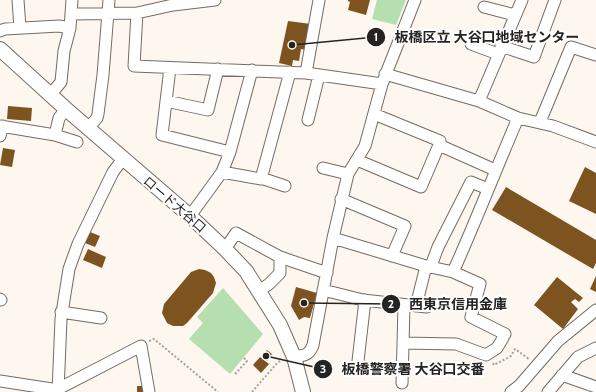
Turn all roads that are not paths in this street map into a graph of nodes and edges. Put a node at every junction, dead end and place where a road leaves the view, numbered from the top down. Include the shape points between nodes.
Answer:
1 (18, 0) edge
2 (72, 0) edge
3 (109, 0) edge
4 (215, 0) edge
5 (319, 0) edge
6 (414, 0) edge
7 (522, 0) edge
8 (555, 0) edge
9 (173, 2) edge
10 (484, 6) dead end
11 (137, 13) junction
12 (72, 14) junction
13 (109, 14) junction
14 (515, 15) junction
15 (20, 28) junction
16 (70, 28) junction
17 (0, 31) edge
18 (471, 44) dead end
19 (500, 50) junction
20 (1, 52) edge
21 (596, 55) edge
22 (170, 68) junction
23 (218, 69) junction
24 (252, 70) junction
25 (290, 72) junction
26 (306, 73) junction
27 (319, 75) junction
28 (383, 79) junction
29 (50, 95) junction
30 (166, 101) junction
31 (479, 101) junction
32 (66, 109) junction
33 (374, 114) junction
34 (518, 118) junction
35 (308, 120) dead end
36 (540, 122) junction
37 (88, 128) junction
38 (1, 130) edge
39 (55, 135) junction
40 (77, 142) dead end
41 (596, 142) edge
42 (440, 145) junction
43 (230, 152) junction
44 (123, 159) junction
45 (357, 160) junction
46 (323, 168) dead end
47 (495, 170) junction
48 (222, 172) junction
49 (348, 174) junction
50 (261, 178) junction
51 (285, 186) dead end
52 (488, 189) junction
53 (341, 199) junction
54 (190, 216) junction
55 (333, 238) junction
56 (225, 249) junction
57 (392, 256) junction
58 (280, 257) junction
59 (429, 266) junction
60 (453, 272) junction
61 (327, 273) junction
62 (323, 290) junction
63 (259, 291) junction
64 (365, 300) junction
65 (404, 305) junction
66 (596, 310) edge
67 (61, 312) junction
68 (101, 318) dead end
69 (403, 343) junction
70 (596, 348) edge
71 (294, 357) junction
72 (358, 361) dead end
73 (562, 375) junction
74 (0, 382) edge
75 (402, 383) dead end
76 (596, 387) edge
77 (58, 390) edge
78 (149, 392) edge
79 (303, 392) edge
80 (511, 392) edge
81 (548, 392) edge

1 - 15 street
2 - 12 street
3 - 13 street
4 - 9 street
5 - 26 street
6 - 28 street
7 - 14 street
8 - 19 street via 534,57
9 - 11 street
10 - 14 street
11 - 13 street
11 - 22 street via 134,66
12 - 13 street
12 - 16 street
13 - 37 street via 97,118
14 - 19 street
15 - 16 street
15 - 17 street
16 - 29 street via 64,51 61,82
18 - 19 street
19 - 31 street
20 - 29 main road, ロード大谷口
21 - 36 street via 571,47
22 - 23 street
22 - 30 street
23 - 24 street
23 - 30 street via 208,110
24 - 25 street
24 - 43 street
25 - 26 street
25 - 50 street
26 - 27 street
27 - 28 street
27 - 35 street
28 - 31 street
28 - 33 street
29 - 32 main road, ロード大谷口
30 - 43 street via 162,135
31 - 34 street
32 - 37 main road, ロード大谷口
32 - 39 street via 59,118
33 - 42 street via 440,141
33 - 45 street via 365,146
34 - 36 street
34 - 47 street
36 - 41 street
37 - 44 main road, ロード大谷口
38 - 39 street
39 - 40 street
42 - 45 street via 422,187
42 - 47 street
43 - 48 street
44 - 54 main road, ロード大谷口
44 - 67 street via 113,172 78,244 69,268
45 - 49 street
46 - 49 street
47 - 52 street
48 - 50 street
48 - 54 street
49 - 53 street
50 - 51 street
52 - 59 street via 471,182
52 - 60 street
53 - 55 street
53 - 57 street via 405,226
54 - 56 main road, ロード大谷口
55 - 57 street
55 - 61 street
56 - 58 street via 236,233
56 - 63 main road, ロード大谷口
57 - 59 street
58 - 61 street
58 - 63 street via 280,273
59 - 60 street
59 - 65 street via 422,306
60 - 69 street via 480,284 471,316 504,336 497,348 486,355 456,344
61 - 62 street
62 - 64 street
62 - 71 street via 314,345 307,354
63 - 71 main road, ロード大谷口 via 280,325
64 - 65 street
64 - 72 street
65 - 69 street
66 - 80 street via 558,340
67 - 68 street
67 - 77 street
69 - 75 street
70 - 73 street via 578,357
71 - 79 main road, ロード大谷口
73 - 76 street
73 - 81 street
74 - 77 street
77 - 78 street via 141,346

